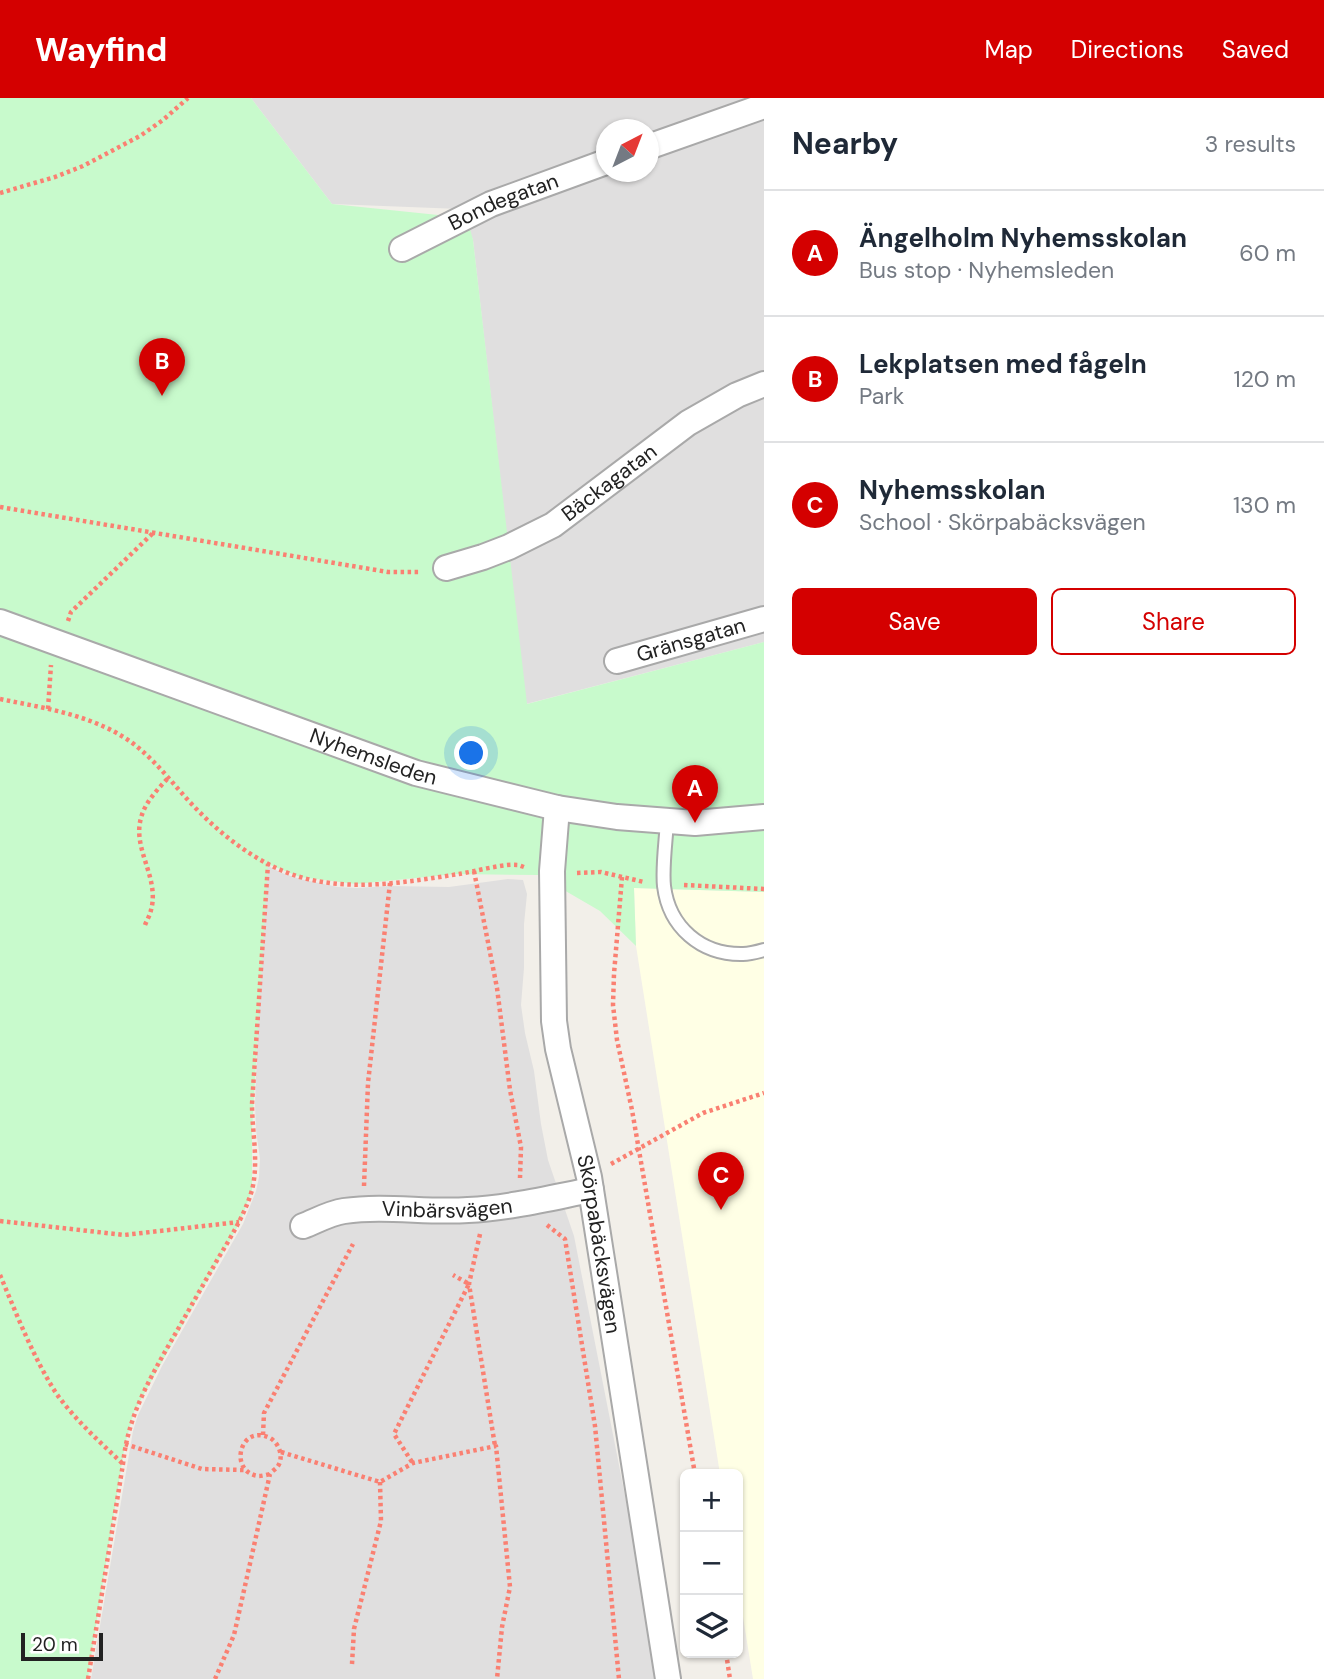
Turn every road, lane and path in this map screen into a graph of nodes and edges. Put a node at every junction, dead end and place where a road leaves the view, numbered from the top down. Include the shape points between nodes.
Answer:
1 (188, 98) edge
2 (764, 106) edge
3 (659, 143) edge
4 (596, 166) edge
5 (0, 193) edge
6 (402, 249) dead end
7 (764, 384) edge
8 (0, 508) edge
9 (153, 533) junction
10 (446, 568) joint
11 (764, 618) edge
12 (0, 622) edge
13 (59, 644) junction
14 (617, 661) dead end
15 (0, 699) edge
16 (48, 709) junction
17 (169, 777) junction
18 (557, 808) junction
19 (764, 817) edge
20 (667, 821) junction
21 (268, 864) junction
22 (474, 871) junction
23 (552, 871) junction
24 (622, 877) junction
25 (390, 883) junction
26 (664, 884) junction
27 (764, 889) edge
28 (145, 925) dead end
29 (764, 950) edge
30 (764, 1093) edge
31 (638, 1149) junction
32 (590, 1184) junction
33 (519, 1204) junction
34 (486, 1209) junction
35 (363, 1210) junction
36 (0, 1221) edge
37 (240, 1222) junction
38 (303, 1226) dead end
39 (353, 1244) dead end
40 (0, 1275) edge
41 (453, 1275) dead end
42 (469, 1284) junction
43 (263, 1435) junction
44 (125, 1444) junction
45 (496, 1446) junction
46 (281, 1452) junction
47 (413, 1463) junction
48 (123, 1464) junction
49 (694, 1469) edge
50 (246, 1471) junction
51 (270, 1474) junction
52 (380, 1482) junction
53 (727, 1658) edge
54 (352, 1664) dead end
55 (88, 1679) edge
56 (215, 1679) edge
57 (497, 1679) edge
58 (619, 1679) edge
59 (668, 1679) edge
60 (730, 1679) edge

1 - 5 path via 140,136 83,166
2 - 3 street
4 - 6 street, Bondegatan via 491,204
7 - 10 street, Bäckagatan via 688,423 542,531
8 - 9 path
9 - 10 path via 388,572
9 - 13 path via 71,612
11 - 14 street, Gränsgatan
12 - 13 street, Nyhemsleden
13 - 16 path via 50,667
13 - 18 street, Nyhemsleden via 416,773
15 - 16 path
16 - 17 path via 112,730
17 - 21 path via 219,829
17 - 28 path via 141,818 139,839 153,898
18 - 20 street, Nyhemsleden
18 - 23 street, Skörpabäcksvägen
19 - 20 street, Nyhemsleden
20 - 26 lane
21 - 25 path via 318,880
21 - 37 path via 252,1104 255,1177
22 - 23 path via 516,864
22 - 25 path
22 - 33 path via 521,1147
23 - 24 path
23 - 32 street, Skörpabäcksvägen via 554,1021
24 - 26 path
24 - 31 path via 613,1005
25 - 35 path via 368,1083
26 - 27 path
26 - 29 lane via 669,910 689,936 720,951 743,954
30 - 31 path via 704,1113
31 - 32 path
31 - 49 path
32 - 33 street, Vinbärsvägen
32 - 59 street, Skörpabäcksvägen
33 - 34 street, Vinbärsvägen
33 - 58 path via 565,1239 595,1426
34 - 35 street, Vinbärsvägen
34 - 42 path
35 - 38 street, Vinbärsvägen via 343,1211
36 - 37 path via 124,1235
37 - 44 path via 159,1363 134,1412
39 - 43 path via 264,1413
40 - 48 path via 56,1392
41 - 42 path
42 - 45 path
42 - 47 path via 394,1434
43 - 46 path via 275,1440
43 - 50 path via 251,1437 242,1447 240,1459
44 - 48 path
44 - 50 path via 202,1469
45 - 47 path
45 - 57 path via 510,1587
46 - 51 path via 279,1465
46 - 52 path
47 - 52 path
48 - 55 path
50 - 51 path
51 - 56 path via 234,1635
52 - 54 path via 381,1521 354,1629
53 - 60 path

